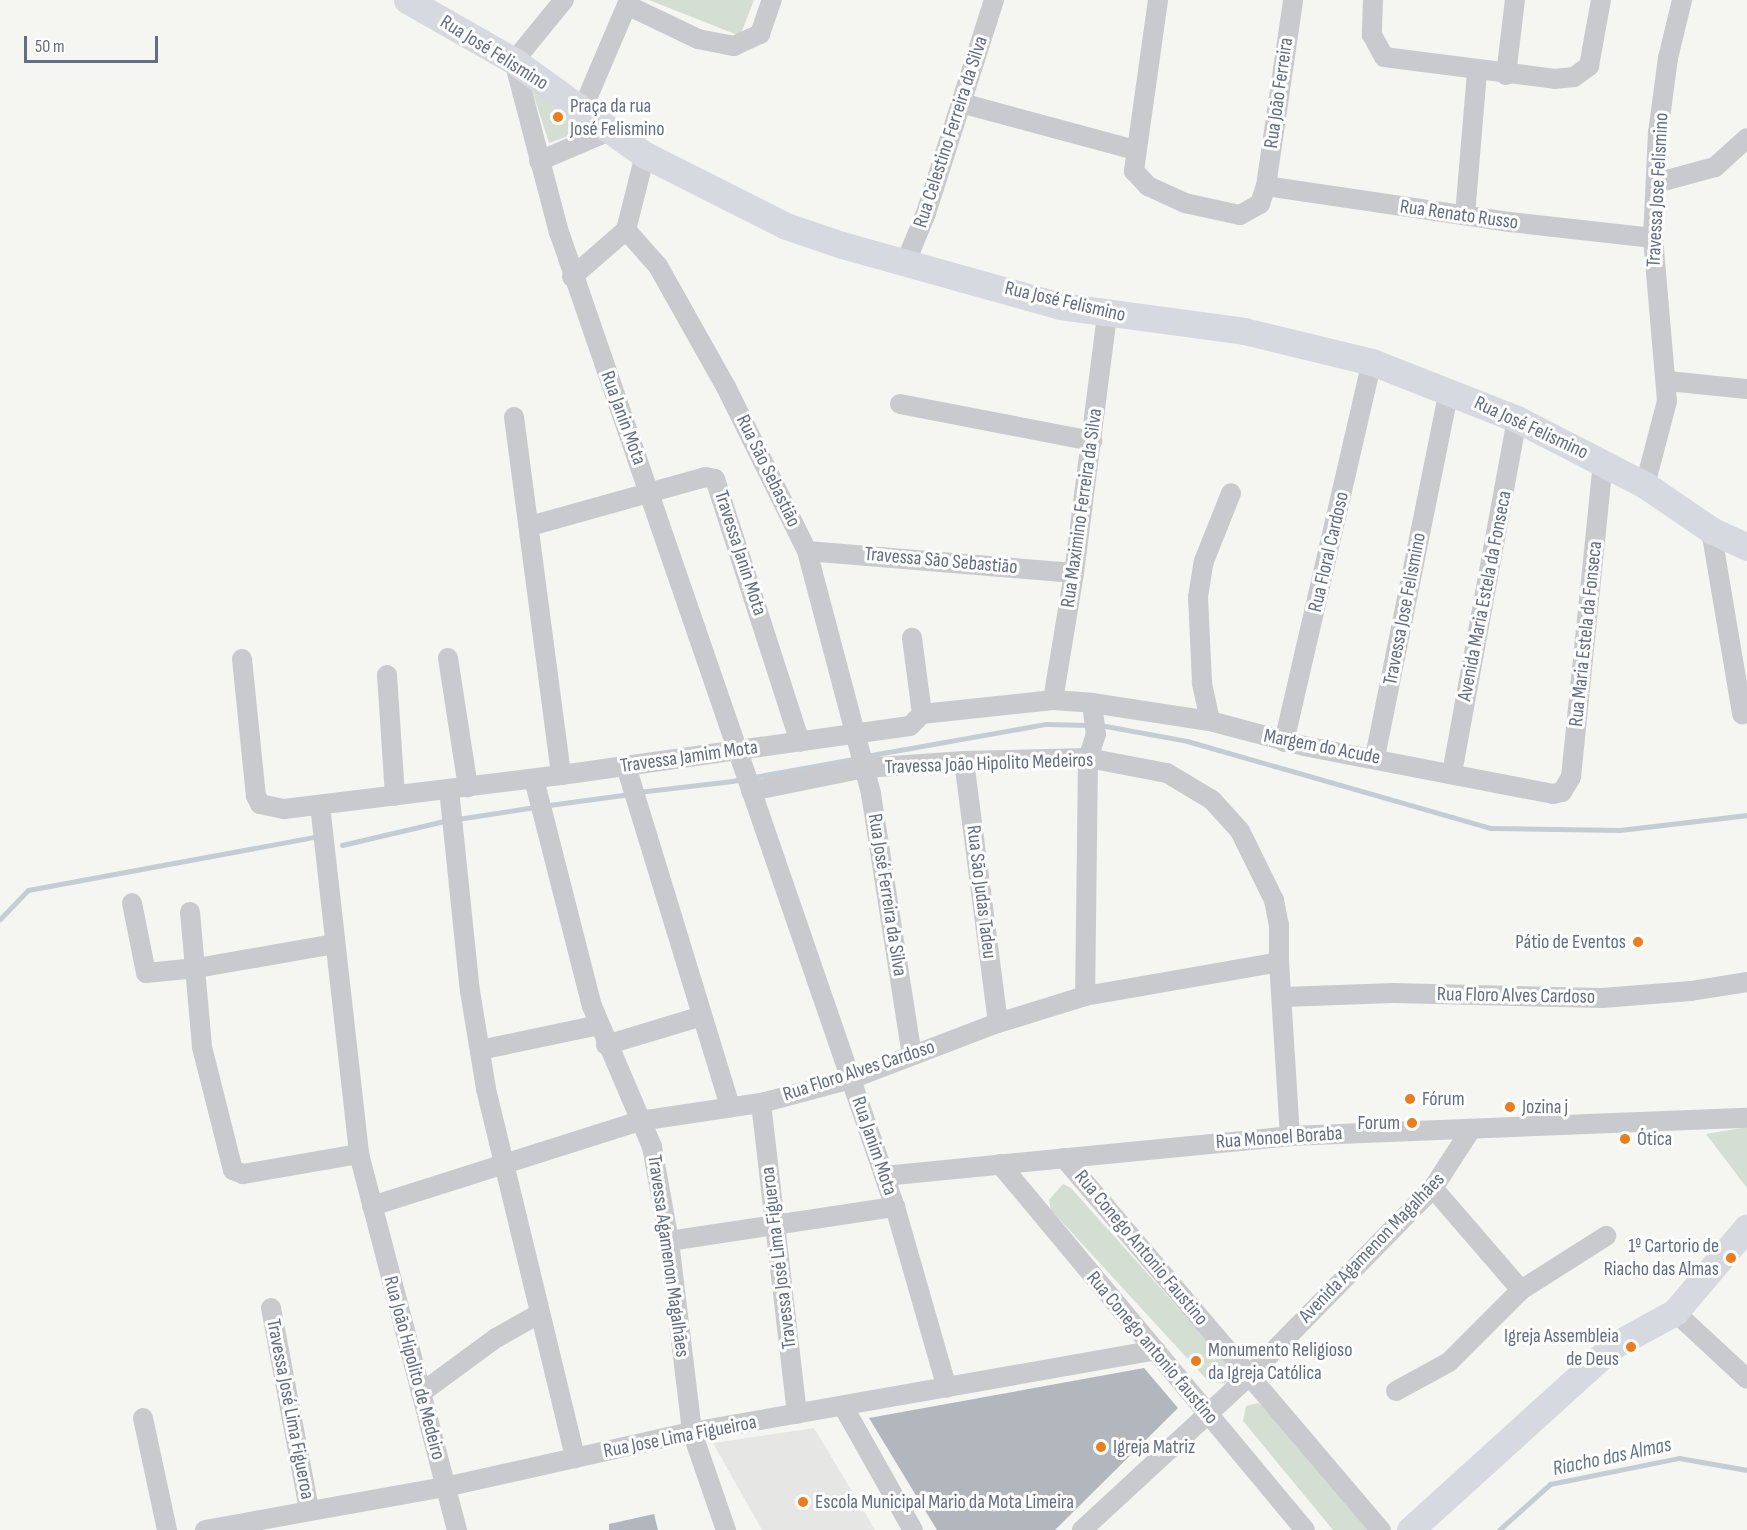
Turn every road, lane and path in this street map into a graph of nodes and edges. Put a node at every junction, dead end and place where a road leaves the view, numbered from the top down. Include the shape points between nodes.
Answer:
1 (407, 0) edge
2 (564, 0) edge
3 (772, 0) edge
4 (994, 0) edge
5 (1158, 0) edge
6 (1293, 0) edge
7 (1373, 0) edge
8 (1515, 0) edge
9 (1601, 0) edge
10 (1682, 0) edge
11 (628, 2) edge
12 (514, 60) junction
13 (1477, 72) junction
14 (1506, 75) junction
15 (962, 103) junction
16 (583, 108) junction
17 (612, 130) junction
18 (1747, 138) edge
19 (1135, 150) junction
20 (645, 155) junction
21 (539, 161) junction
22 (1656, 183) junction
23 (1266, 186) junction
24 (1465, 215) junction
25 (626, 230) junction
26 (1653, 238) junction
27 (905, 264) junction
28 (572, 277) junction
29 (1107, 315) junction
30 (1372, 362) junction
31 (1668, 381) junction
32 (1747, 389) edge
33 (1449, 390) junction
34 (900, 404) dead end
35 (514, 417) dead end
36 (1517, 419) junction
37 (1092, 441) junction
38 (1603, 463) junction
39 (1645, 485) junction
40 (650, 491) junction
41 (1231, 493) dead end
42 (530, 526) junction
43 (1711, 530) junction
44 (1747, 547) edge
45 (807, 550) junction
46 (1074, 573) junction
47 (912, 638) dead end
48 (448, 658) dead end
49 (242, 659) dead end
50 (387, 675) dead end
51 (1053, 700) junction
52 (1742, 714) dead end
53 (1095, 718) junction
54 (916, 720) junction
55 (1210, 721) junction
56 (856, 735) junction
57 (800, 742) junction
58 (1284, 742) junction
59 (738, 750) junction
60 (1376, 757) junction
61 (1088, 758) junction
62 (964, 761) junction
63 (626, 766) junction
64 (865, 768) junction
65 (1452, 773) junction
66 (561, 776) junction
67 (534, 779) junction
68 (748, 782) junction
69 (459, 788) junction
70 (1552, 794) joint
71 (394, 796) junction
72 (320, 805) junction
73 (132, 903) dead end
74 (190, 912) dead end
75 (335, 944) junction
76 (1279, 962) junction
77 (197, 968) junction
78 (1747, 982) edge
79 (1085, 996) junction
80 (1283, 997) junction
81 (702, 1016) junction
82 (998, 1023) junction
83 (599, 1025) junction
84 (606, 1045) junction
85 (480, 1050) junction
86 (912, 1055) junction
87 (851, 1079) junction
88 (761, 1103) junction
89 (730, 1107) junction
90 (1747, 1118) edge
91 (640, 1121) junction
92 (1470, 1131) junction
93 (1290, 1136) junction
94 (359, 1154) junction
95 (1064, 1158) junction
96 (502, 1164) junction
97 (1000, 1164) junction
98 (885, 1176) junction
99 (1433, 1188) junction
100 (372, 1206) junction
101 (895, 1207) junction
102 (776, 1226) junction
103 (1747, 1227) edge
104 (1606, 1236) dead end
105 (669, 1241) junction
106 (1521, 1290) junction
107 (271, 1308) dead end
108 (1675, 1312) junction
109 (539, 1314) junction
110 (1156, 1350) junction
111 (1249, 1376) junction
112 (1747, 1379) edge
113 (947, 1388) junction
114 (1396, 1391) dead end
115 (421, 1393) junction
116 (843, 1406) junction
117 (797, 1414) junction
118 (1208, 1414) junction
119 (143, 1418) dead end
120 (692, 1432) junction
121 (575, 1458) junction
122 (445, 1487) junction
123 (309, 1509) junction
124 (167, 1530) edge
125 (205, 1530) edge
126 (457, 1530) edge
127 (726, 1530) edge
128 (913, 1530) edge
129 (1082, 1530) edge
130 (1305, 1530) edge
131 (1382, 1530) edge
132 (1410, 1530) edge

1 - 12 street, Rua José Felismino
2 - 12 street
3 - 11 street via 760,34 734,46 698,39
4 - 15 street, Rua Celestino Ferreira da Silva
5 - 19 street
6 - 23 street, Rua João Ferreira
7 - 13 street via 1375,46 1391,60
8 - 14 street
9 - 14 street via 1592,56 1584,72 1555,79
10 - 22 street, Travessa Jose Felismino via 1668,58
11 - 16 street
12 - 16 street, Rua José Felismino
12 - 21 street, Rua Janin Mota
13 - 14 street
13 - 24 street
15 - 19 street
15 - 27 street, Rua Celestino Ferreira da Silva
16 - 17 street, Rua José Felismino
17 - 20 street, Rua José Felismino
17 - 21 street
18 - 22 street via 1715,167
19 - 23 street via 1134,171 1144,183 1206,210 1247,213 1260,204
20 - 25 street
20 - 27 street, Rua José Felismino via 786,226
21 - 28 street, Rua Janin Mota
22 - 26 street, Travessa Jose Felismino
23 - 24 street, Rua Renato Russo
24 - 26 street, Rua Renato Russo
25 - 28 street
25 - 45 street, Rua São Sebastião via 658,266 726,387
26 - 31 street, Travessa Jose Felismino
27 - 29 street, Rua José Felismino
28 - 40 street, Rua Janin Mota
29 - 30 street, Rua José Felismino via 1244,331
29 - 37 street, Rua Maximino Ferreira da Silva
30 - 33 street, Rua José Felismino
30 - 58 street, Rua Floral Cardoso
31 - 32 street
31 - 39 street, Travessa Jose Felismino via 1667,401
33 - 36 street, Rua José Felismino
33 - 60 street, Travessa Jose Felismino
34 - 37 street
35 - 42 street
36 - 38 street, Rua José Felismino
36 - 65 street, Avenida Maria Estela da Fonseca
37 - 46 street, Rua Maximino Ferreira da Silva
38 - 39 street, Rua José Felismino
38 - 70 street, Rua Maria Estela da Fonseca via 1571,777 1562,792
39 - 43 street, Rua José Felismino
40 - 42 street, Travessa Janin Mota
40 - 57 street, Travessa Janin Mota via 705,477 719,483
40 - 59 street, Rua Janin Mota
41 - 55 street via 1204,561 1198,597 1202,682
42 - 66 street
43 - 44 street, Rua José Felismino
43 - 52 street
45 - 46 street, Travessa São Sebastião
45 - 56 street, Rua São Sebastião
46 - 51 street, Rua Maximino Ferreira da Silva
47 - 54 street
48 - 69 street
49 - 72 street, Travessa Jamim Mota via 260,804 284,809
50 - 71 street
51 - 53 street, Margem do Acude
51 - 54 street
53 - 55 street, Margem do Acude
53 - 61 street
54 - 56 street, Travessa Jamim Mota
55 - 58 street, Margem do Acude
56 - 57 street, Travessa Jamim Mota
56 - 64 street, Rua José Ferreira da Silva
57 - 59 street, Travessa Jamim Mota
58 - 60 street, Margem do Acude
59 - 63 street, Travessa Jamim Mota
59 - 68 street, Rua Janin Mota
60 - 65 street, Margem do Acude
61 - 62 street, Travessa João Hipolito Medeiros
61 - 76 street, Travessa João Hipolito Medeiros via 1167,773 1212,800 1240,831 1263,871 1279,925
61 - 79 street
62 - 64 street, Travessa João Hipolito Medeiros
62 - 82 street, Rua São Judas Tadeu
63 - 66 street, Travessa Jamim Mota
63 - 81 street
64 - 68 street, Travessa João Hipolito Medeiros
64 - 86 street, Rua José Ferreira da Silva
65 - 70 street, Margem do Acude
66 - 67 street, Travessa Jamim Mota
67 - 69 street, Travessa Jamim Mota
67 - 83 street, Travessa Agamenon Magalhães
68 - 87 street, Rua Janim Mota
69 - 71 street, Travessa Jamim Mota
69 - 85 street
71 - 72 street, Travessa Jamim Mota
72 - 75 street, Rua João Hipolito de Medeiro
73 - 77 street via 143,970 153,974
74 - 77 street
75 - 77 street
75 - 94 street, Rua João Hipolito de Medeiro
76 - 79 street, Rua Floro Alves Cardoso
76 - 80 street
77 - 94 street via 202,1047 232,1170 243,1174
78 - 80 street, Rua Floro Alves Cardoso via 1602,998 1394,993
79 - 82 street, Rua Floro Alves Cardoso
80 - 93 street
81 - 84 street
81 - 89 street
82 - 86 street, Rua Floro Alves Cardoso
83 - 84 street, Travessa Agamenon Magalhães
83 - 85 street
84 - 91 street, Travessa Agamenon Magalhães
85 - 96 street
86 - 87 street, Rua Floro Alves Cardoso
87 - 88 street, Rua Floro Alves Cardoso
87 - 98 street, Rua Janim Mota
88 - 89 street, Rua Floro Alves Cardoso
88 - 102 street, Travessa José Lima Figueroa
89 - 91 street, Rua Floro Alves Cardoso
90 - 92 street, Rua Monoel Boraba
91 - 96 street, Rua Floro Alves Cardoso
91 - 105 street, Travessa Agamenon Magalhães via 652,1147
92 - 93 street, Rua Monoel Boraba
92 - 99 street, Avenida Agamenon Magalhães
93 - 95 street, Rua Monoel Boraba
94 - 100 street, Rua João Hipolito de Medeiro
95 - 97 street, Rua Monoel Boraba
95 - 111 street, Rua Conego Antonio Faustino
96 - 100 street, Rua Floro Alves Cardoso
96 - 109 street
97 - 98 street, Rua Monoel Boraba
97 - 110 street, Rua Conego antonio faustino
98 - 101 street, Rua Janim Mota
99 - 106 street
99 - 111 street, Avenida Agamenon Magalhães
100 - 115 street, Rua João Hipolito de Medeiro
101 - 102 street
101 - 113 street, Rua Janim Mota
102 - 105 street
102 - 117 street, Travessa José Lima Figueroa
103 - 108 street
104 - 106 street
105 - 120 street, Travessa Agamenon Magalhães
106 - 114 street via 1449,1362
107 - 123 street, Travessa José Lima Figueroa
108 - 112 street
108 - 132 street via 1613,1346
109 - 115 street via 496,1338
109 - 121 street
110 - 113 street, Rua Jose Lima Figueiroa
110 - 118 street, Rua Conego antonio faustino
111 - 118 street, Avenida Agamenon Magalhães
111 - 131 street, Rua Conego Antonio Faustino
113 - 116 street, Rua Jose Lima Figueiroa
115 - 122 street, Rua João Hipolito de Medeiro
116 - 117 street, Rua Jose Lima Figueiroa
116 - 128 street
117 - 120 street, Rua Jose Lima Figueiroa
118 - 129 street, Avenida Agamenon Magalhães
118 - 130 street, Rua Conego antonio faustino
119 - 124 street
120 - 121 street, Rua Jose Lima Figueiroa
120 - 127 street, Travessa Agamenon Magalhães
121 - 122 street, Rua Jose Lima Figueiroa
122 - 123 street, Rua Jose Lima Figueiroa
122 - 126 street, Rua João Hipolito de Medeiro
123 - 125 street, Rua Jose Lima Figueiroa

